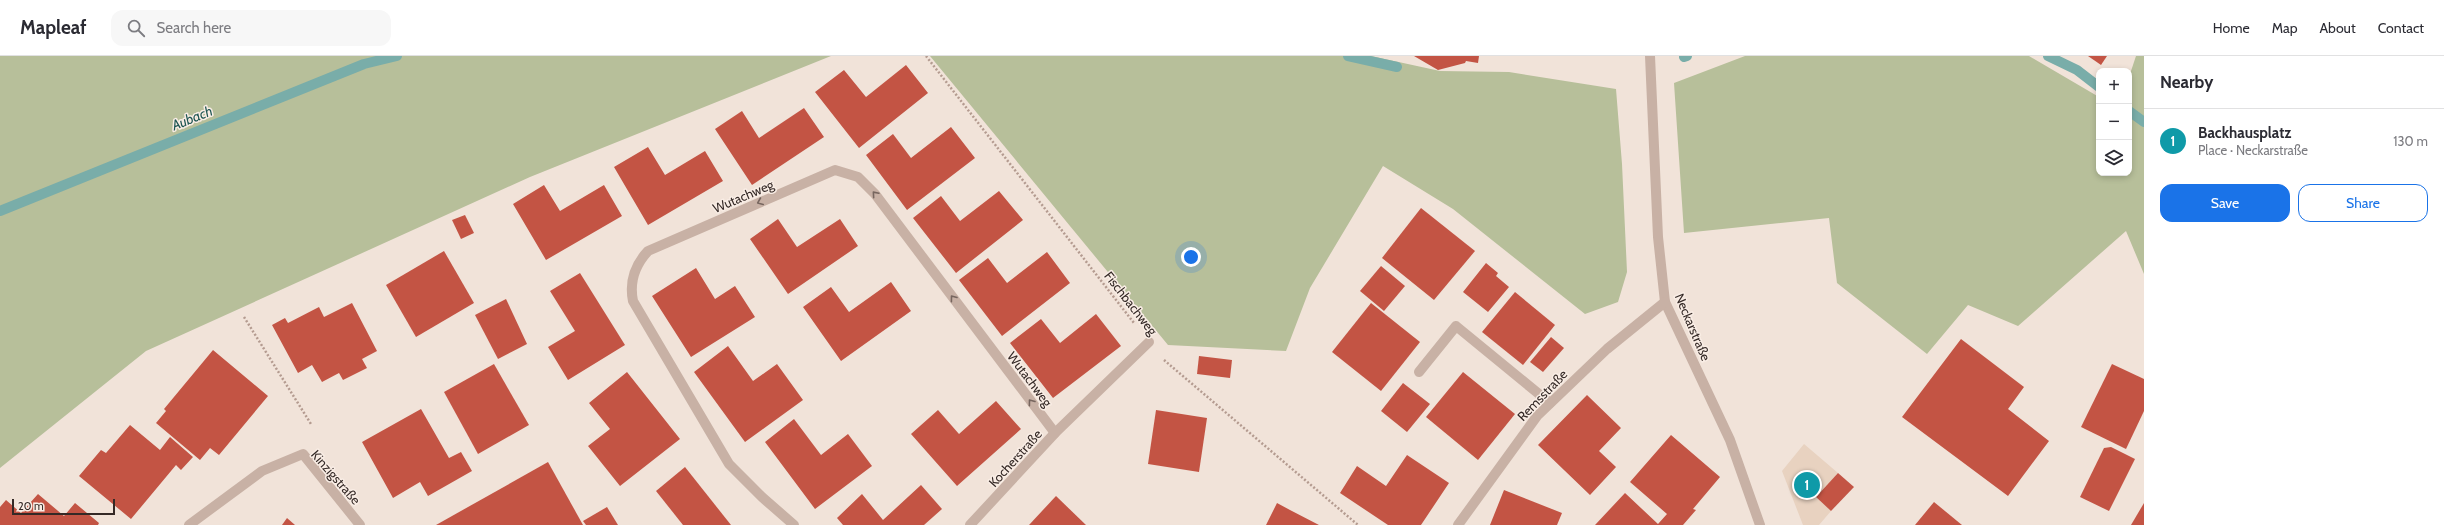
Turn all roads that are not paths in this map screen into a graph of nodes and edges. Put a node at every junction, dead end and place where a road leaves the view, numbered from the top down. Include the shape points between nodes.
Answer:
1 (1650, 56) edge
2 (1665, 302) junction
3 (1149, 342) road end
4 (1419, 372) dead end
5 (1550, 403) junction
6 (1055, 433) junction
7 (189, 525) edge
8 (360, 525) edge
9 (794, 525) edge
10 (970, 525) edge
11 (1458, 525) edge
12 (1760, 525) edge

1 - 2 street, Neckarstraße via 1658,237
2 - 5 street, Remsstraße via 1607,350
2 - 12 street, Neckarstraße via 1730,440
3 - 6 street, Kocherstraße
4 - 5 street via 1456,326
5 - 11 street, Remsstraße via 1537,416
6 -> 9 street, Wutachweg via 875,194 858,177 835,170 648,251 638,262 630,288 633,301 729,464
6 - 10 street, Kocherstraße
7 - 8 street, Kinzigstraße via 262,471 303,454

